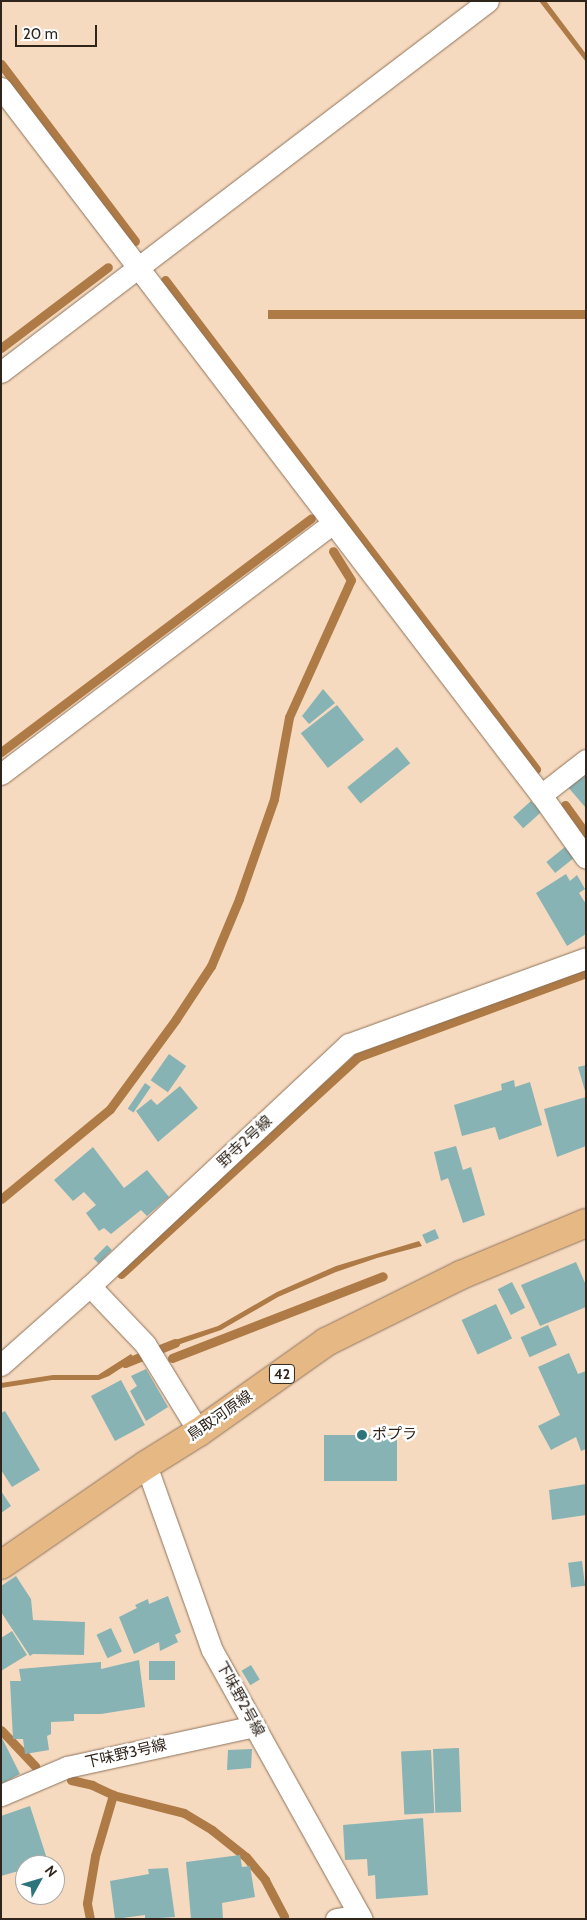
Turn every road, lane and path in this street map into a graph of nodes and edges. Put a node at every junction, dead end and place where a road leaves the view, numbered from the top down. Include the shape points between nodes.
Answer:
1 (488, 1) edge
2 (1, 88) edge
3 (138, 268) junction
4 (1, 372) edge
5 (333, 523) junction
6 (586, 760) edge
7 (1, 774) edge
8 (541, 795) junction
9 (586, 858) edge
10 (586, 958) edge
11 (586, 1223) edge
12 (90, 1286) junction
13 (1, 1365) edge
14 (199, 1432) junction
15 (146, 1465) junction
16 (1, 1565) edge
17 (255, 1726) junction
18 (1, 1795) edge
19 (361, 1917) edge
20 (336, 1919) edge

1 - 3 street
2 - 3 street
3 - 4 street
3 - 5 street
5 - 7 street
5 - 8 street
6 - 8 street
8 - 9 street
10 - 12 street, 野寺2号線 via 348,1044
11 - 14 main road, 鳥取河原線 / 42 via 461,1275 326,1342
12 - 13 street, 野寺2号線
12 - 14 street via 145,1344
14 - 15 main road, 鳥取河原線 / 42
15 - 16 main road, 鳥取河原線 / 42
15 - 17 street, 下味野2号線 via 212,1650
17 - 18 street, 下味野3号線 via 67,1767
17 - 19 street, 下味野2号線
19 - 20 street

